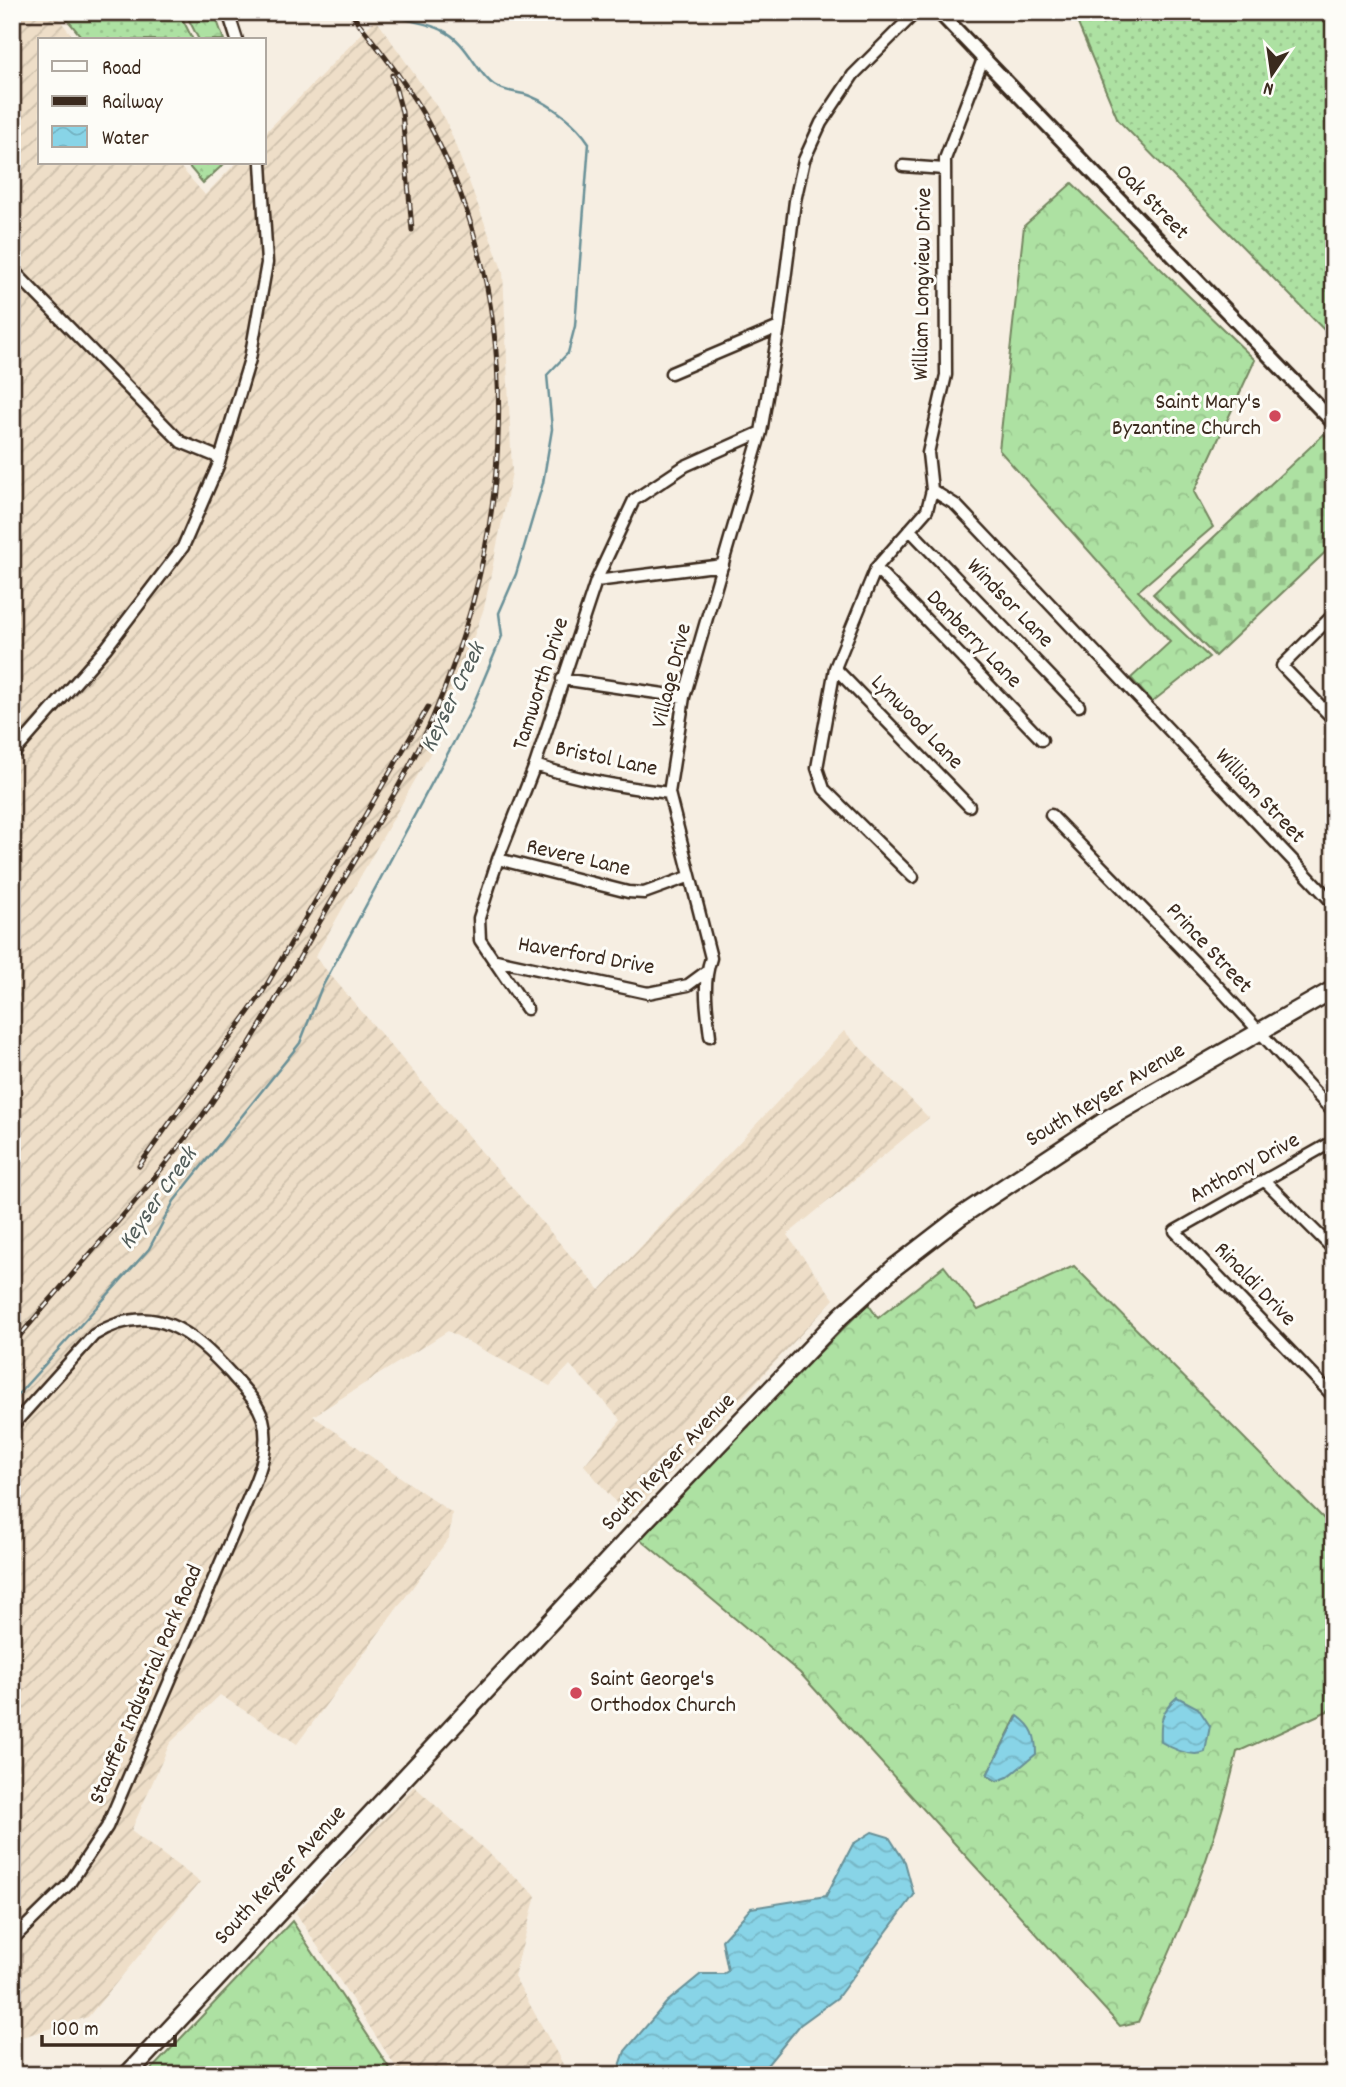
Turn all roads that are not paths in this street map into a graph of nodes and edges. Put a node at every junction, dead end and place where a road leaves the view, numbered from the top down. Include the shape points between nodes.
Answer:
1 (228, 12) edge
2 (916, 12) edge
3 (939, 12) edge
4 (236, 38) edge
5 (983, 59) junction
6 (261, 164) edge
7 (903, 166) dead end
8 (944, 169) junction
9 (12, 269) edge
10 (779, 327) junction
11 (671, 373) dead end
12 (1334, 424) edge
13 (761, 432) junction
14 (220, 458) junction
15 (932, 489) junction
16 (909, 530) junction
17 (723, 565) junction
18 (876, 568) junction
19 (596, 581) junction
20 (1334, 614) edge
21 (835, 668) junction
22 (562, 679) junction
23 (684, 697) junction
24 (1080, 706) dead end
25 (1334, 720) edge
26 (1042, 740) dead end
27 (12, 755) edge
28 (535, 765) junction
29 (668, 793) junction
30 (969, 806) dead end
31 (1051, 815) dead end
32 (498, 859) junction
33 (688, 877) junction
34 (913, 877) dead end
35 (1334, 904) edge
36 (496, 960) junction
37 (707, 971) junction
38 (1334, 989) edge
39 (527, 1009) dead end
40 (1258, 1032) junction
41 (710, 1036) dead end
42 (1334, 1113) edge
43 (1334, 1141) edge
44 (1264, 1180) junction
45 (1175, 1231) joint
46 (1334, 1250) edge
47 (1334, 1397) edge
48 (13, 1425) edge
49 (12, 1940) edge
50 (127, 2075) edge

1 - 4 street
2 - 10 street, Village Drive via 853,75 804,160
3 - 5 street, Oak Street
5 - 8 street, William Longview Drive via 950,139
5 - 12 street, Oak Street
6 - 14 street via 267,263 250,359
7 - 8 street
8 - 15 street, William Longview Drive via 946,375 928,453
9 - 14 street via 181,442
10 - 11 street
10 - 13 street, Village Drive
13 - 17 street, Village Drive
13 - 19 street, Tamworth Drive via 685,466 634,500
14 - 27 street via 183,547 106,649
15 - 16 street via 927,510
15 - 35 street, William Street via 957,505
16 - 18 street
16 - 24 street, Windsor Lane
17 - 19 street
17 - 23 street, Village Drive
18 - 21 street
18 - 26 street, Danberry Lane
19 - 22 street, Tamworth Drive
20 - 25 street via 1282,666
21 - 30 street, Lynwood Lane
21 - 34 street via 817,768 824,789
22 - 23 street
22 - 28 street, Tamworth Drive
23 - 29 street, Village Drive
28 - 29 street, Bristol Lane
28 - 32 street, Tamworth Drive
29 - 33 street, Village Drive
31 - 40 street, Prince Street
32 - 33 street, Revere Lane via 628,892 644,893
32 - 36 street, Tamworth Drive via 479,918 480,940
33 - 37 street, Village Drive via 711,958
36 - 37 street, Haverford Drive via 648,993 688,985
36 - 39 street, Tamworth Drive
37 - 41 street, Village Drive
38 - 40 main road, South Keyser Avenue
40 - 42 street, Prince Street
40 - 50 main road, South Keyser Avenue via 1109,1118 1005,1185 895,1267 841,1316
43 - 44 street, Anthony Drive
44 - 45 street, Anthony Drive
44 - 46 street
45 - 47 street, Rinaldi Drive
48 - 49 street, Stauffer Industrial Park Road via 94,1335 138,1318 184,1329 221,1363 254,1400 265,1439 263,1464 107,1826 68,1884

